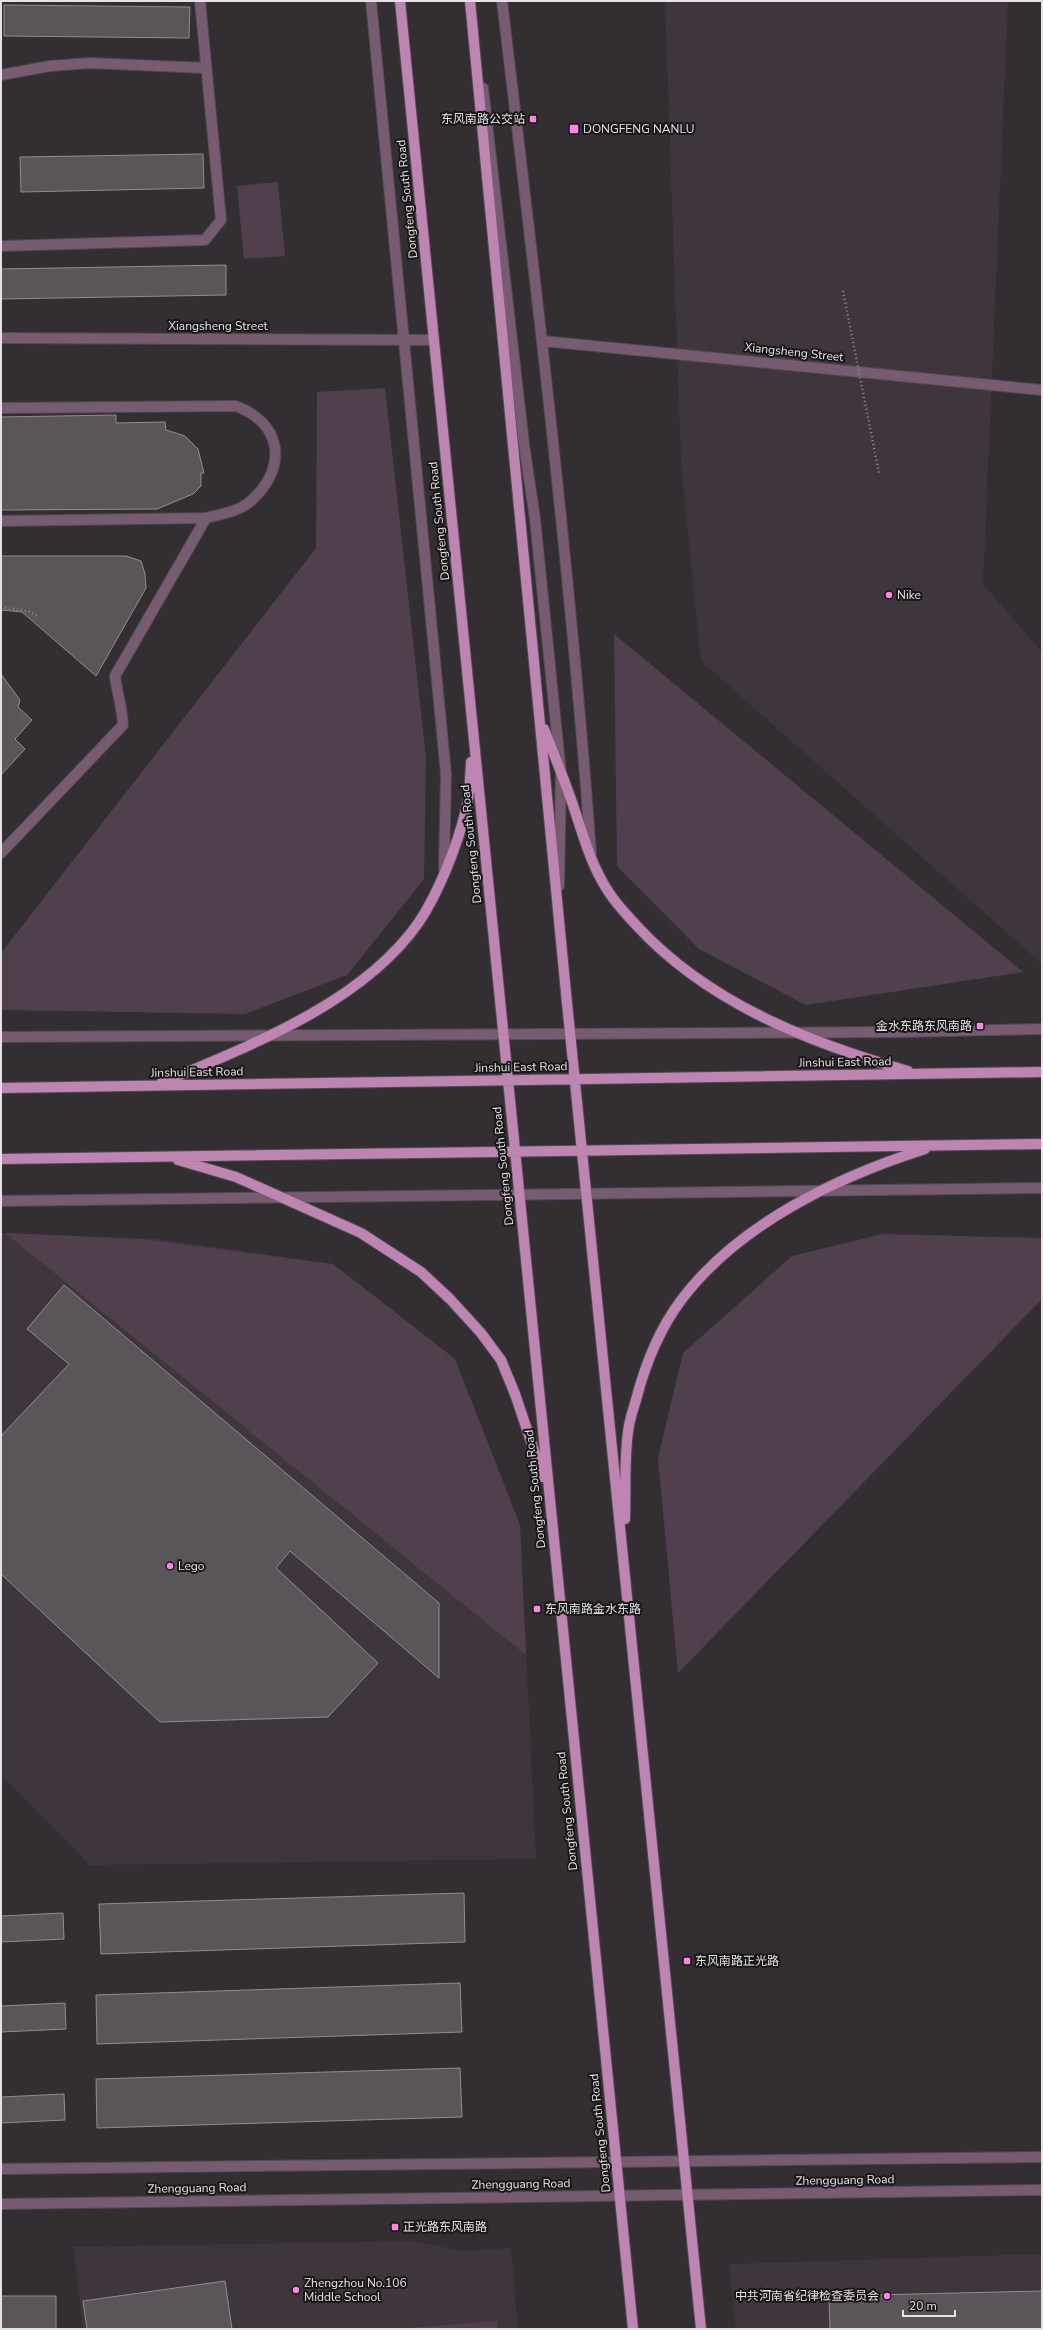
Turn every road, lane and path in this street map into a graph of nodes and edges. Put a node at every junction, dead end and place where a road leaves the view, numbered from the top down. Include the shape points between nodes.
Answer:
1 (200, 1) edge
2 (371, 1) edge
3 (400, 1) edge
4 (472, 1) edge
5 (502, 1) edge
6 (206, 68) junction
7 (1, 75) edge
8 (1, 246) edge
9 (843, 291) dead end
10 (1, 338) edge
11 (404, 340) junction
12 (434, 340) junction
13 (543, 341) junction
14 (1042, 390) edge
15 (1, 408) edge
16 (879, 473) dead end
17 (206, 518) junction
18 (1, 521) edge
19 (1, 607) edge
20 (39, 617) dead end
21 (539, 716) junction
22 (474, 742) junction
23 (561, 774) junction
24 (1, 853) edge
25 (591, 859) junction
26 (444, 869) junction
27 (559, 917) junction
28 (1042, 1029) edge
29 (802, 1033) junction
30 (503, 1034) junction
31 (570, 1034) junction
32 (266, 1036) junction
33 (1, 1037) edge
34 (1042, 1072) edge
35 (918, 1074) junction
36 (575, 1079) junction
37 (507, 1080) junction
38 (156, 1085) junction
39 (1, 1088) edge
40 (1042, 1144) edge
41 (936, 1146) junction
42 (582, 1151) junction
43 (514, 1152) junction
44 (169, 1157) junction
45 (1, 1159) edge
46 (1042, 1188) edge
47 (826, 1190) junction
48 (518, 1193) junction
49 (586, 1193) junction
50 (278, 1196) junction
51 (1, 1201) edge
52 (548, 1495) junction
53 (624, 1557) junction
54 (1042, 2157) edge
55 (685, 2161) junction
56 (616, 2162) junction
57 (1, 2169) edge
58 (1042, 2190) edge
59 (688, 2195) junction
60 (619, 2196) junction
61 (1, 2204) edge
62 (633, 2329) edge
63 (701, 2329) edge

1 - 6 street
2 - 11 street
3 - 12 main road, Dongfeng South Road
4 - 21 main road
4 - 23 street via 535,519
5 - 13 street
6 - 7 street via 90,63 50,66
6 - 8 street via 221,220 205,240
9 - 16 path, bridge
10 - 11 street, Xiangsheng Street
11 - 12 street, Xiangsheng Street
11 - 26 street via 446,774
12 - 22 main road, Dongfeng South Road
13 - 14 street, Xiangsheng Street
13 - 25 street via 580,704
15 - 17 street via 236,406 251,411 270,429 277,459 264,486 254,499 237,509
17 - 18 street
17 - 24 street via 115,676 123,724
19 - 20 path via 30,612
21 - 23 main road
21 - 27 main road
22 - 26 main road via 466,809
22 - 30 main road, Dongfeng South Road
23 - 25 main road
23 - 27 street
25 - 29 main road via 608,892 624,912 683,970 743,1007
26 - 32 main road via 419,921 400,945 372,972 348,992 302,1019
27 - 31 main road
28 - 29 street
29 - 31 street
29 - 35 main road via 867,1059
30 - 31 street
30 - 32 street
30 - 37 main road, Dongfeng South Road
31 - 36 main road
32 - 33 street
32 - 38 main road
34 - 35 main road, Jinshui East Road
35 - 36 main road, Jinshui East Road
36 - 37 main road, Jinshui East Road
36 - 42 main road
37 - 38 main road, Jinshui East Road
37 - 43 main road, Dongfeng South Road
38 - 39 main road, Jinshui East Road
40 - 41 main road
41 - 42 main road
41 - 47 main road via 894,1159
42 - 43 main road
42 - 49 main road
43 - 44 main road
43 - 48 main road, Dongfeng South Road
44 - 45 main road
44 - 50 main road via 236,1177
46 - 47 street
47 - 49 street
47 - 53 main road via 795,1204 760,1226 708,1269 682,1299 664,1327 647,1362 628,1432
48 - 49 street
48 - 50 street
48 - 52 main road, Dongfeng South Road
49 - 53 main road
50 - 51 street
50 - 52 main road via 361,1232 395,1254 427,1278 481,1332 501,1360 515,1394
52 - 56 main road, Dongfeng South Road
53 - 55 main road
54 - 55 street, Zhengguang Road
55 - 56 street, Zhengguang Road
55 - 59 main road
56 - 57 street, Zhengguang Road
56 - 60 main road, Dongfeng South Road
58 - 59 street, Zhengguang Road
59 - 60 street, Zhengguang Road
59 - 63 main road
60 - 61 street, Zhengguang Road
60 - 62 main road, Dongfeng South Road

